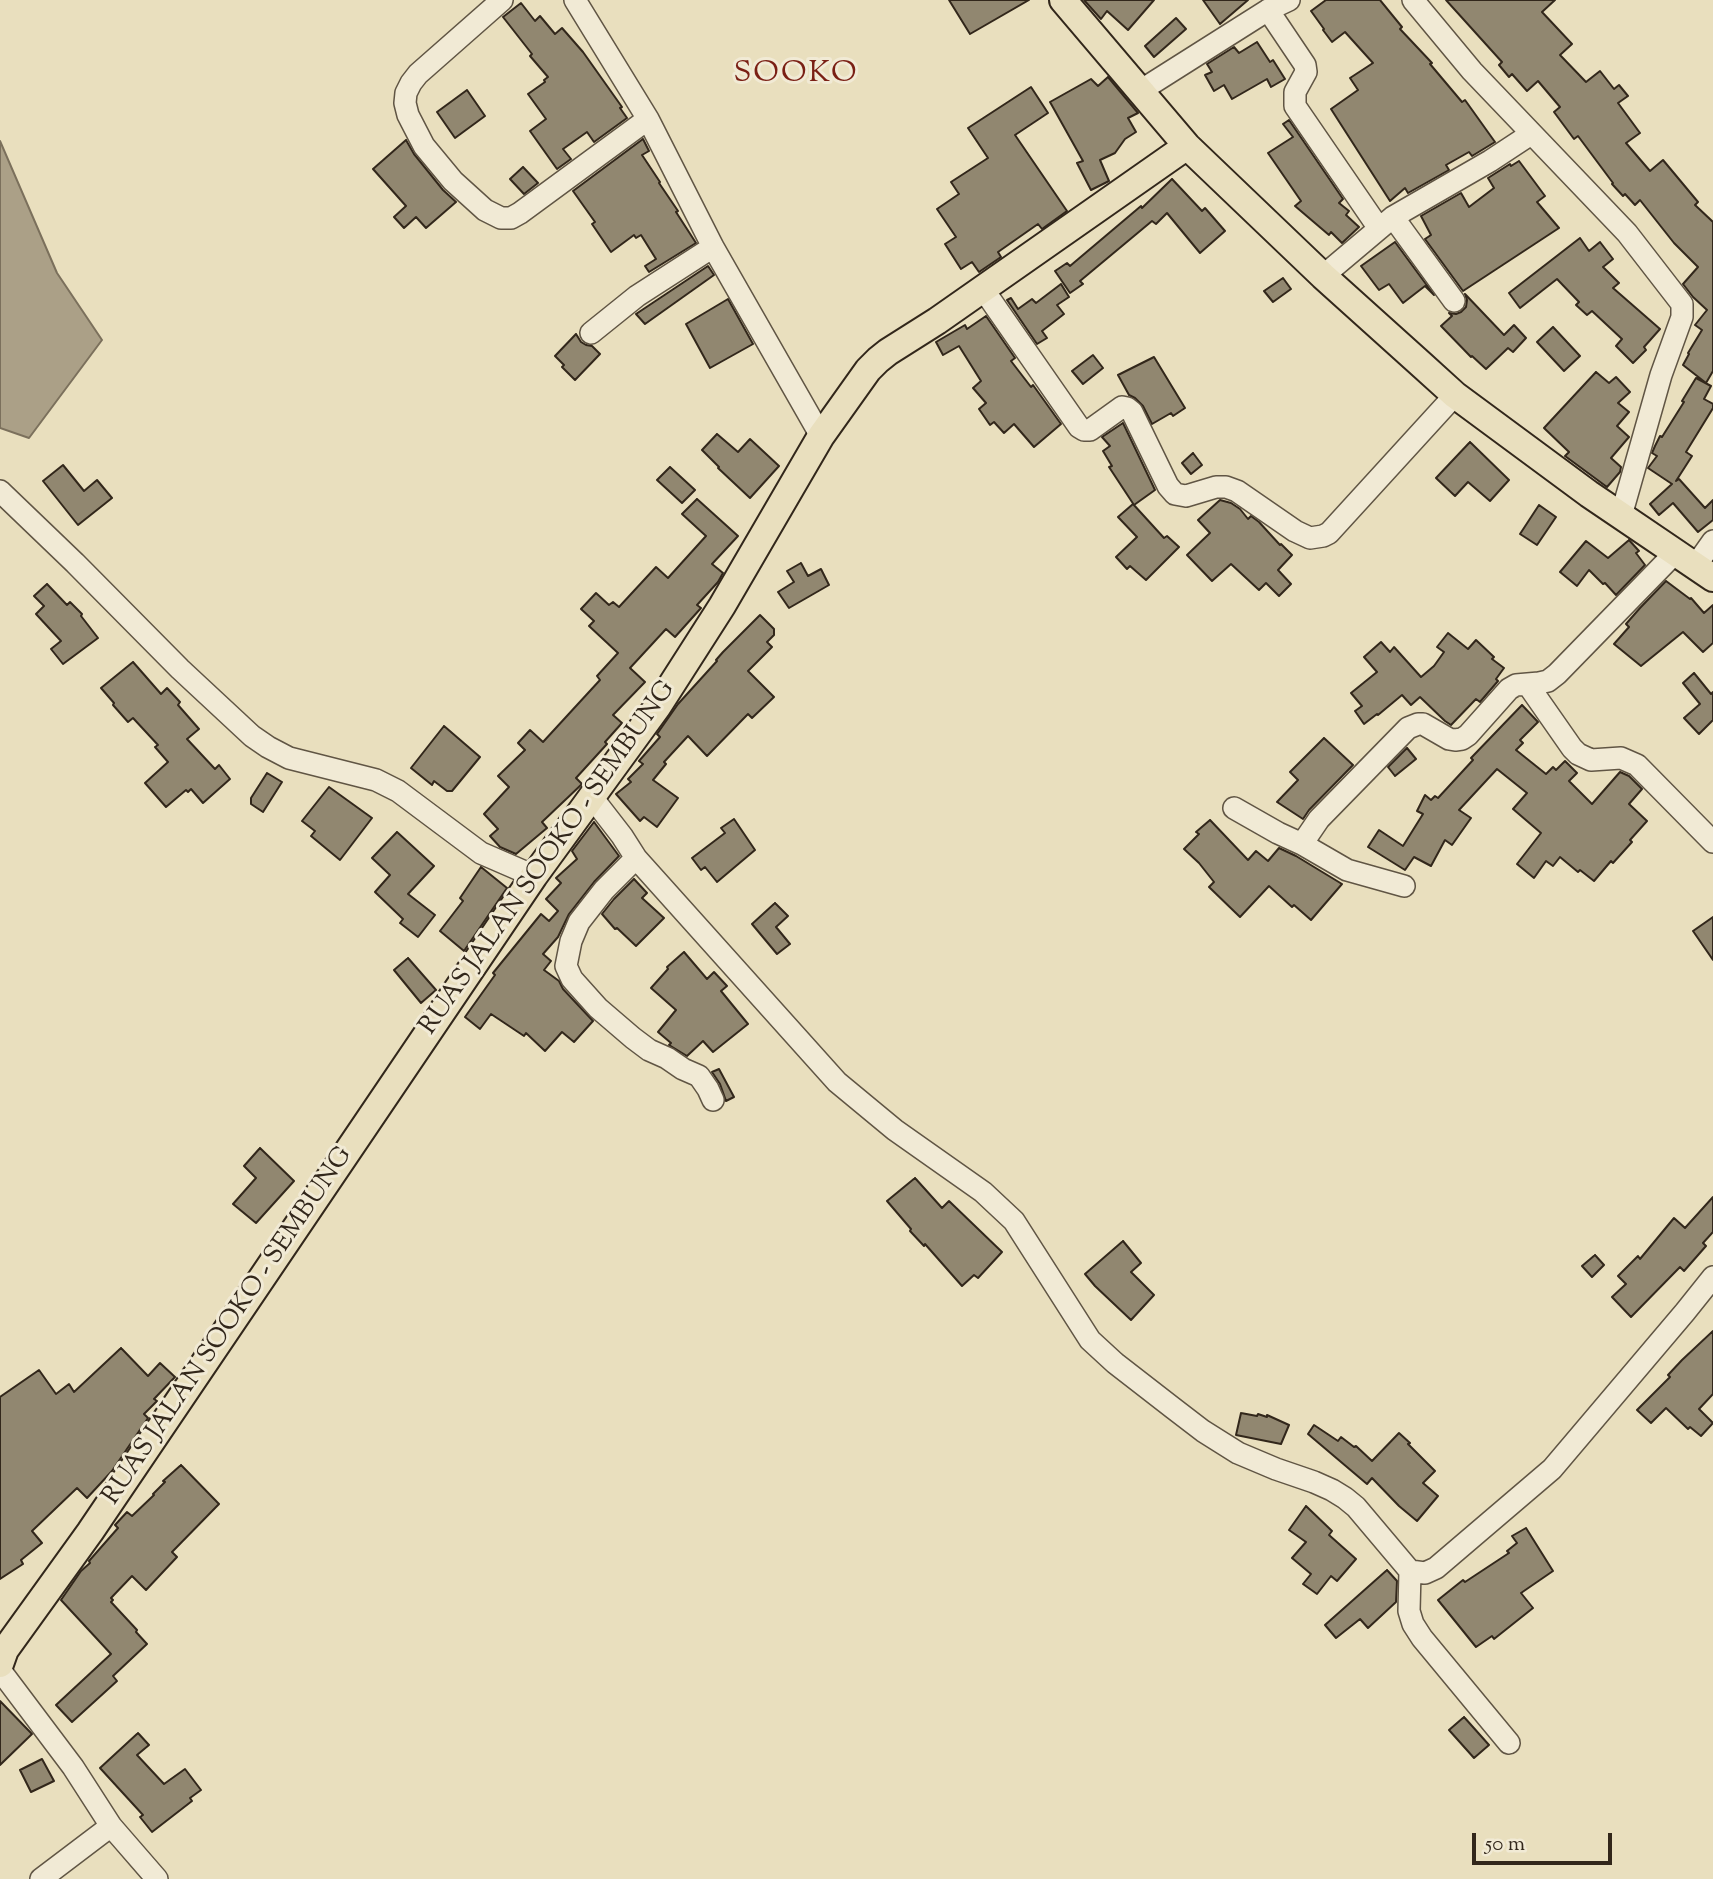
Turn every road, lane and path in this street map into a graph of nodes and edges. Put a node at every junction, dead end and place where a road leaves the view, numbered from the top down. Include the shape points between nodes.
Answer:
1 (502, 0) edge
2 (575, 0) edge
3 (1063, 0) edge
4 (1290, 0) edge
5 (1413, 0) edge
6 (1268, 10) junction
7 (1140, 91) junction
8 (648, 119) junction
9 (1531, 134) junction
10 (1187, 146) junction
11 (1385, 222) junction
12 (713, 247) junction
13 (1322, 276) junction
14 (983, 289) junction
15 (1454, 300) dead end
16 (591, 332) dead end
17 (1455, 395) junction
18 (821, 436) junction
19 (0, 491) edge
20 (1622, 516) junction
21 (1713, 541) edge
22 (1695, 565) edge
23 (1528, 685) junction
24 (591, 796) junction
25 (1234, 808) dead end
26 (1713, 842) edge
27 (1302, 844) junction
28 (636, 858) junction
29 (534, 876) junction
30 (1404, 886) dead end
31 (713, 1100) dead end
32 (1713, 1277) edge
33 (1410, 1571) junction
34 (1, 1657) edge
35 (1509, 1743) dead end
36 (111, 1826) junction
37 (41, 1879) edge
38 (157, 1879) edge

1 - 8 street via 418,74 405,103 424,146 485,210 501,218 520,213
2 - 8 street
3 - 7 main road
4 - 6 street
5 - 9 street
6 - 7 street
6 - 11 street via 1305,65 1295,92 1296,106
7 - 10 main road
8 - 12 street
9 - 11 street
9 - 20 street via 1627,233 1682,304 1682,317
10 - 13 main road
10 - 14 main road, RUAS JALAN SOOKO - SEMBUNG
11 - 13 street
11 - 15 street
12 - 16 street
12 - 18 street
13 - 17 main road
14 - 17 street via 1079,428 1090,430 1127,408 1175,494 1186,496 1216,487 1237,491 1310,538 1329,533
14 - 18 main road, RUAS JALAN SOOKO - SEMBUNG via 878,360
17 - 20 main road
18 - 24 main road, RUAS JALAN SOOKO - SEMBUNG via 701,639
19 - 29 street via 180,669 268,747 289,758 376,780 398,791 481,853
20 - 22 main road
21 - 22 street
22 - 23 street via 1548,681
23 - 26 street via 1578,754 1591,760 1621,758 1636,765
23 - 27 street via 1516,685 1504,693 1461,739 1449,739 1423,724 1408,728 1319,819
24 - 28 street
24 - 29 main road, RUAS JALAN SOOKO - SEMBUNG
25 - 27 street
27 - 30 street via 1347,870
28 - 31 street via 579,922 566,966 598,1009 649,1050 699,1076
28 - 33 street via 837,1082 1000,1206 1090,1340 1203,1431 1238,1453 1345,1498
29 - 34 main road, RUAS JALAN SOOKO - SEMBUNG
32 - 33 street via 1552,1469 1436,1568 1426,1573
33 - 35 street via 1413,1624
34 - 36 street
36 - 37 street
36 - 38 street

